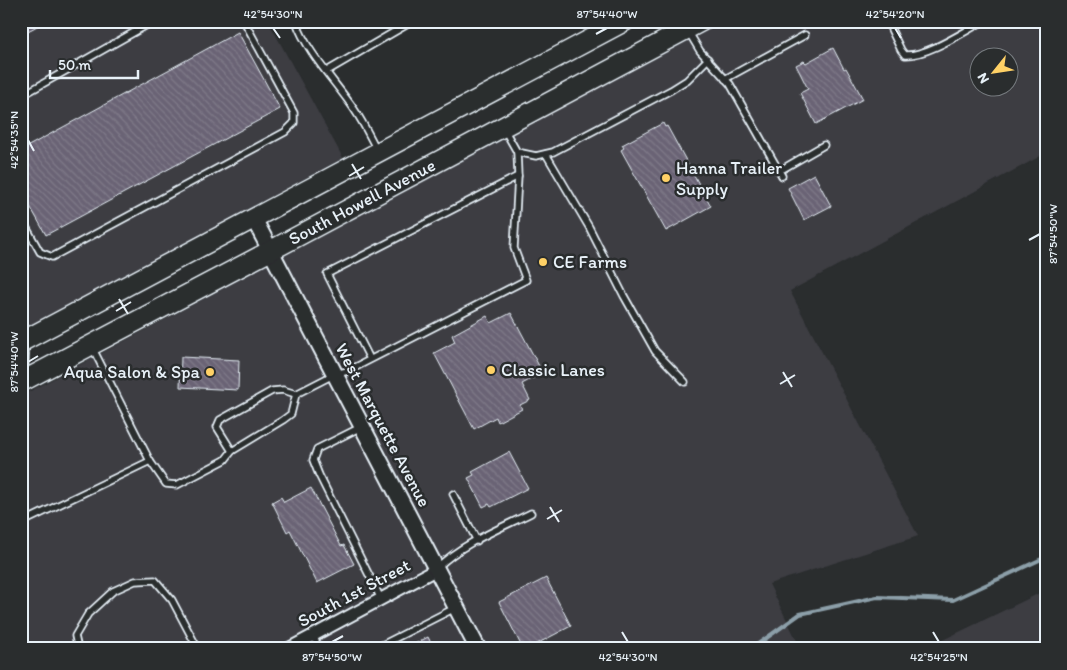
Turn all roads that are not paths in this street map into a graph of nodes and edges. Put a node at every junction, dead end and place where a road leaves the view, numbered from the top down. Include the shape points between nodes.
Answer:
1 (154, 21) edge
2 (244, 21) edge
3 (296, 21) edge
4 (413, 21) edge
5 (625, 21) edge
6 (887, 21) edge
7 (984, 21) edge
8 (689, 24) edge
9 (805, 35) dead end
10 (708, 59) junction
11 (327, 71) junction
12 (725, 79) junction
13 (21, 96) edge
14 (503, 127) junction
15 (824, 145) dead end
16 (378, 152) junction
17 (517, 152) junction
18 (546, 154) junction
19 (518, 176) junction
20 (21, 218) edge
21 (254, 219) junction
22 (270, 251) junction
23 (22, 340) edge
24 (91, 346) junction
25 (370, 359) junction
26 (335, 374) junction
27 (21, 380) edge
28 (685, 382) dead end
29 (296, 394) junction
30 (362, 427) junction
31 (232, 451) junction
32 (150, 461) junction
33 (453, 494) dead end
34 (531, 513) dead end
35 (21, 523) edge
36 (477, 541) junction
37 (436, 569) junction
38 (381, 599) junction
39 (457, 607) junction
40 (313, 636) junction
41 (78, 649) edge
42 (198, 649) edge
43 (288, 649) edge
44 (320, 649) edge
45 (374, 649) edge
46 (478, 649) edge

1 - 13 lane
2 - 20 lane via 294,113 294,123 285,132 52,257 40,252
3 - 11 lane
4 - 11 lane
5 - 16 main road, South Howell Avenue
6 - 7 lane via 901,50 906,55 914,55
8 - 10 lane via 700,51
8 - 14 main road, South Howell Avenue
9 - 12 lane
10 - 12 lane
10 - 18 lane via 687,80 671,90
11 - 16 lane via 356,111
12 - 15 lane via 780,174
14 - 17 lane
14 - 22 main road, South Howell Avenue
16 - 21 main road, South Howell Avenue
17 - 18 lane via 536,156
17 - 19 lane
18 - 28 lane via 655,351
19 - 25 lane via 514,248 526,280
19 - 25 lane via 327,274
21 - 22 street, West Marquette Avenue
21 - 23 main road, South Howell Avenue
22 - 24 main road, South Howell Avenue
22 - 26 street, West Marquette Avenue
23 - 27 street
24 - 27 main road, South Howell Avenue
24 - 32 lane
25 - 26 lane via 348,372
26 - 29 lane
26 - 30 street, West Marquette Avenue
29 - 31 lane via 291,414
29 - 31 lane via 272,390 220,420 217,427
30 - 37 street, West Marquette Avenue
30 - 38 lane via 317,449 314,460
31 - 32 lane via 225,460 176,484 166,484
32 - 35 lane
33 - 36 lane
34 - 36 lane
36 - 37 lane via 446,559
37 - 38 street, South 1st Street
37 - 39 street, West Marquette Avenue
38 - 40 street, South 1st Street
39 - 45 lane
39 - 46 street, West Marquette Avenue
40 - 43 street, South 1st Street
40 - 44 lane
41 - 42 lane via 75,636 88,614 113,591 135,581 155,580 172,600

